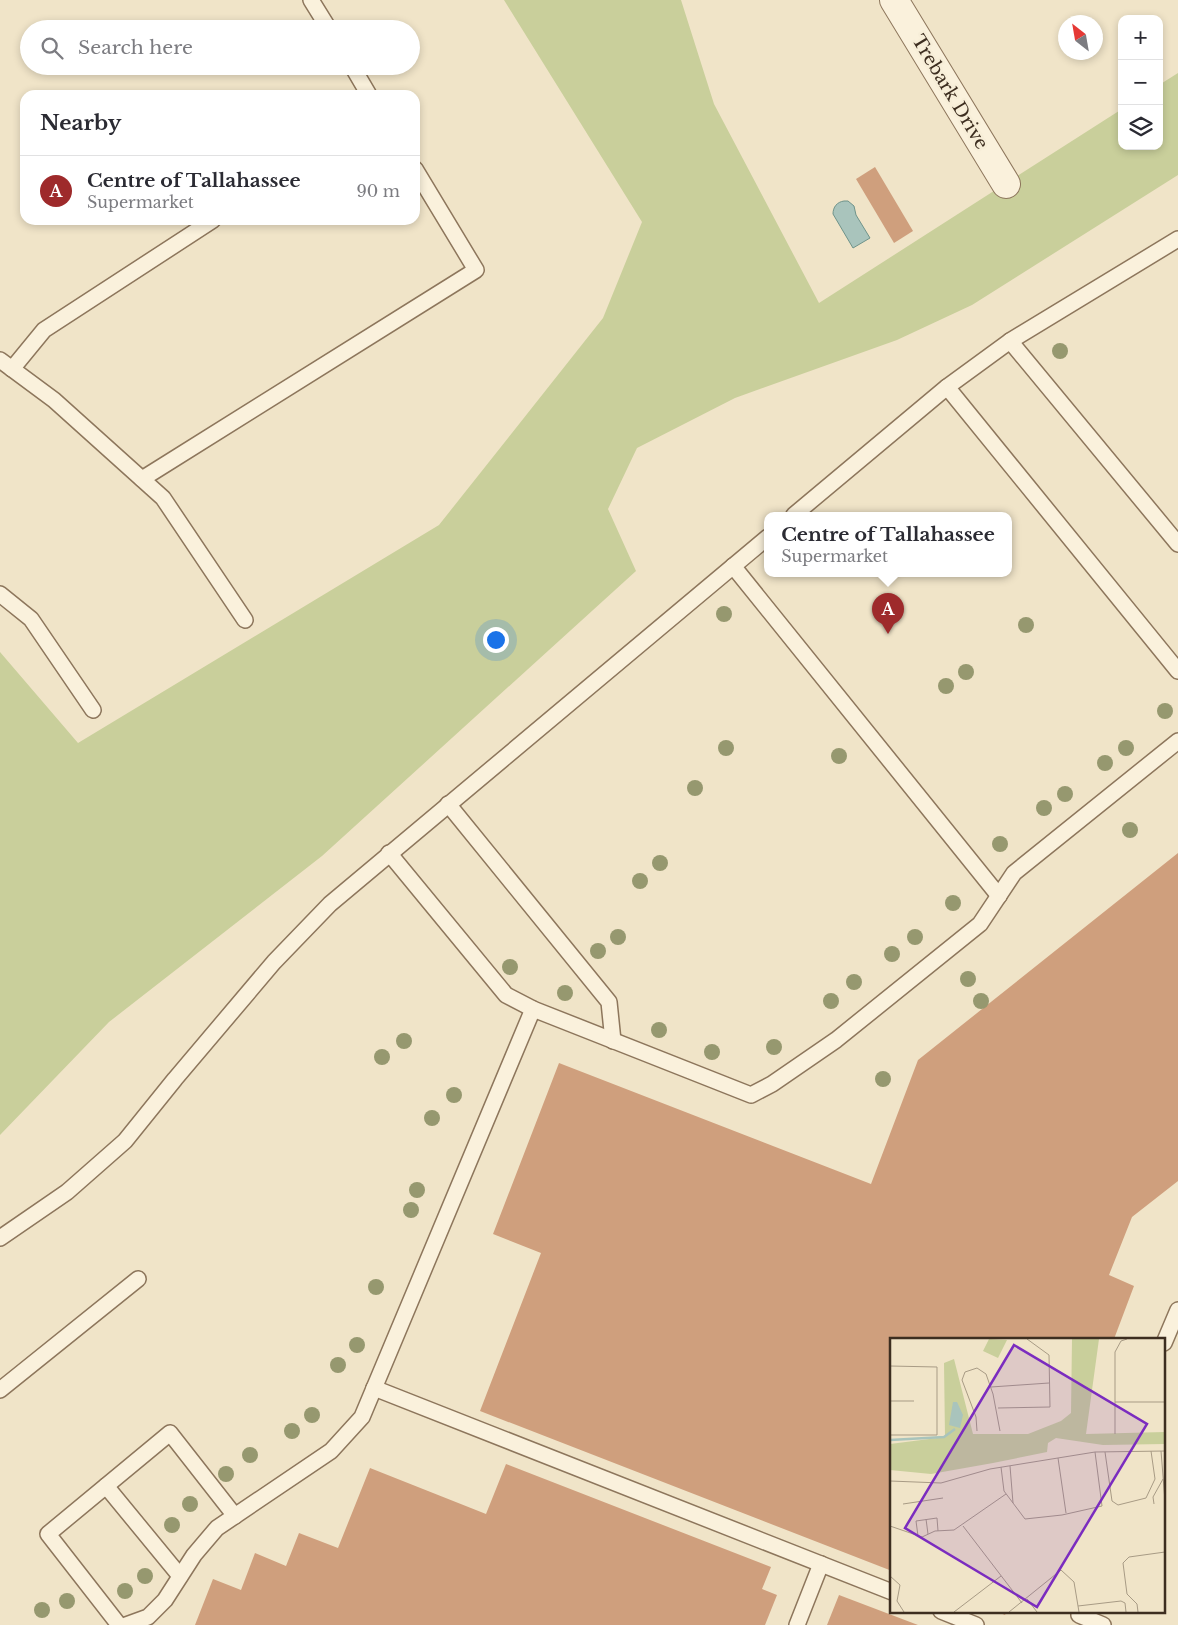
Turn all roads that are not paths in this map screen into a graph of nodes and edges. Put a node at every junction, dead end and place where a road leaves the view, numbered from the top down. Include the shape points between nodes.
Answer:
1 (311, 0) edge
2 (894, 0) edge
3 (323, 20) edge
4 (357, 75) edge
5 (366, 90) edge
6 (420, 178) edge
7 (1006, 184) dead end
8 (205, 225) edge
9 (1178, 239) edge
10 (1010, 341) junction
11 (6, 364) edge
12 (948, 387) junction
13 (142, 479) junction
14 (798, 512) edge
15 (764, 540) edge
16 (1178, 544) edge
17 (733, 566) junction
18 (0, 594) edge
19 (245, 620) dead end
20 (1178, 671) edge
21 (93, 710) dead end
22 (1178, 741) edge
23 (448, 804) junction
24 (390, 853) junction
25 (999, 896) junction
26 (533, 1008) junction
27 (613, 1041) junction
28 (0, 1238) edge
29 (138, 1279) dead end
30 (1178, 1310) edge
31 (1166, 1338) edge
32 (374, 1388) junction
33 (0, 1390) edge
34 (106, 1486) junction
35 (234, 1516) junction
36 (821, 1564) junction
37 (180, 1576) junction
38 (890, 1591) edge
39 (944, 1612) edge
40 (1078, 1617) edge
41 (119, 1625) edge
42 (126, 1625) edge
43 (797, 1625) edge
44 (976, 1625) edge
45 (1104, 1625) edge

1 - 3 lane
2 - 7 street, Trebark Drive
4 - 5 lane
6 - 13 lane via 476,270
8 - 11 lane via 44,330
9 - 10 lane
10 - 12 lane
10 - 16 lane
11 - 13 lane via 54,400
12 - 14 lane
12 - 20 lane
13 - 19 lane via 163,498
15 - 17 lane
17 - 23 lane
17 - 25 lane
18 - 21 lane via 31,619
22 - 25 lane via 1014,873
23 - 24 lane
23 - 27 lane via 609,1002
24 - 26 lane via 506,994
24 - 28 lane via 330,904 274,962 126,1140 68,1192
25 - 27 lane via 980,924 896,992 836,1040 751,1095
26 - 27 lane
26 - 32 lane
29 - 33 lane
30 - 31 lane
32 - 35 lane via 362,1417 331,1451
32 - 36 lane
34 - 35 lane via 170,1433
34 - 37 lane
34 - 41 lane via 48,1534
35 - 37 lane via 217,1528
36 - 38 lane
36 - 43 lane
37 - 42 lane via 165,1600 148,1617
39 - 44 lane
40 - 45 lane

